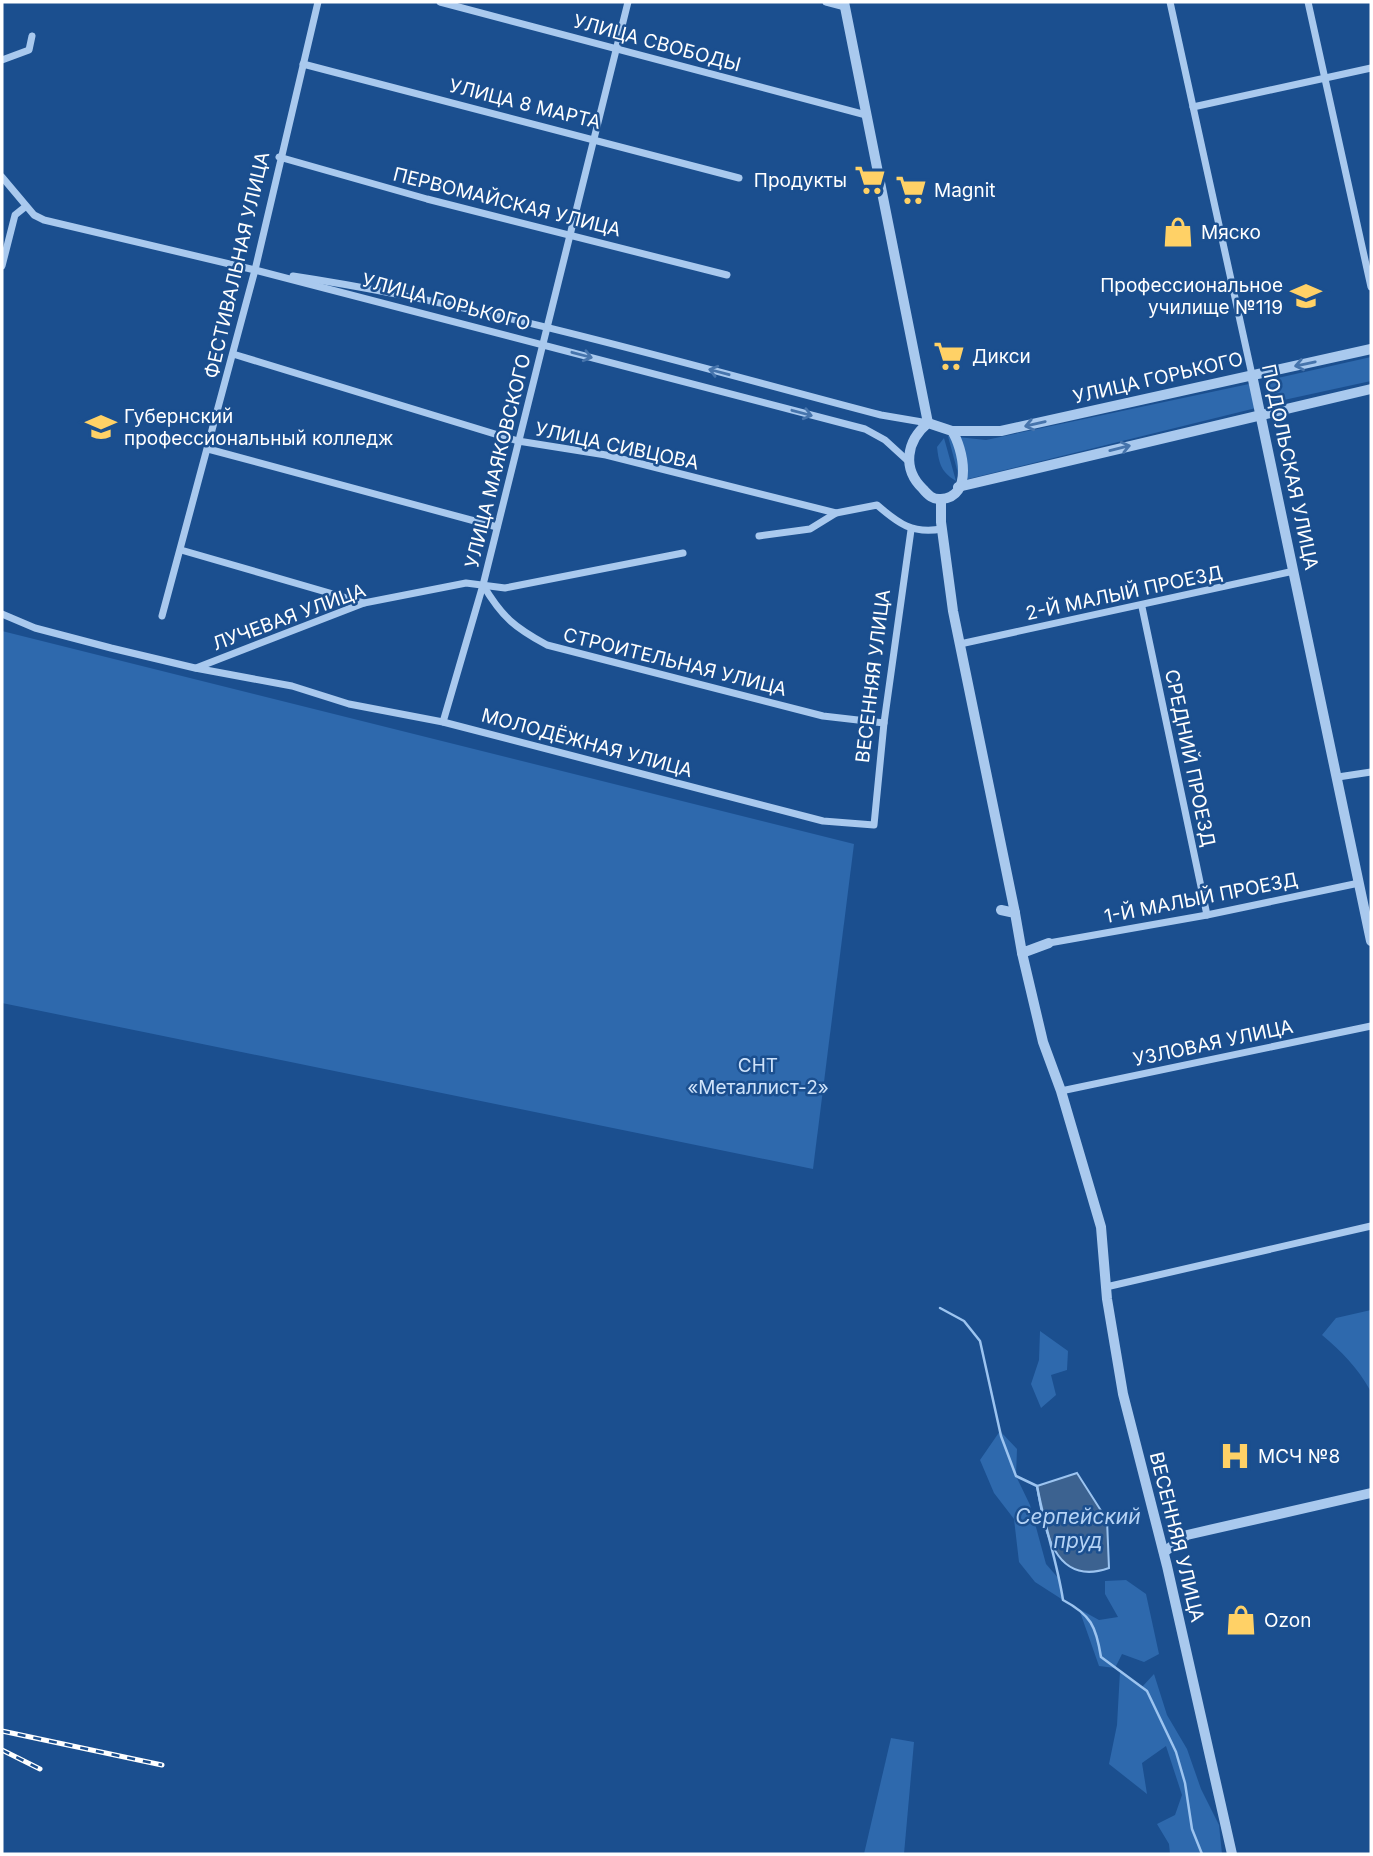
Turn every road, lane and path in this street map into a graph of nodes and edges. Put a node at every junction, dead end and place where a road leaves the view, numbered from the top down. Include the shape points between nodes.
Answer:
1 (318, 2) edge
2 (440, 2) edge
3 (628, 2) edge
4 (825, 2) edge
5 (1170, 2) edge
6 (1308, 2) edge
7 (844, 4) edge
8 (32, 36) dead end
9 (616, 48) junction
10 (2, 60) edge
11 (303, 64) junction
12 (1371, 68) edge
13 (1325, 79) junction
14 (1193, 107) junction
15 (866, 115) junction
16 (593, 138) junction
17 (279, 158) junction
18 (2, 177) edge
19 (738, 178) dead end
20 (25, 206) junction
21 (569, 234) junction
22 (2, 266) edge
23 (255, 270) junction
24 (727, 275) dead end
25 (1371, 287) edge
26 (547, 327) junction
27 (543, 345) junction
28 (1371, 349) edge
29 (233, 354) junction
30 (1252, 375) junction
31 (1371, 389) edge
32 (1261, 414) junction
33 (928, 423) junction
34 (952, 431) junction
35 (518, 441) junction
36 (208, 449) junction
37 (908, 461) junction
38 (958, 487) junction
39 (941, 499) junction
40 (836, 513) junction
41 (497, 527) junction
42 (942, 529) junction
43 (911, 530) junction
44 (759, 536) dead end
45 (181, 550) junction
46 (683, 553) dead end
47 (1294, 571) junction
48 (483, 585) junction
49 (364, 603) junction
50 (1142, 607) junction
51 (2, 614) edge
52 (162, 616) dead end
53 (960, 645) junction
54 (195, 668) junction
55 (443, 722) junction
56 (884, 723) junction
57 (1371, 772) edge
58 (1338, 778) junction
59 (874, 825) joint
60 (1359, 883) junction
61 (1002, 910) dead end
62 (1014, 913) junction
63 (1207, 915) junction
64 (1371, 941) edge
65 (1049, 943) joint
66 (1022, 953) junction
67 (1371, 1026) edge
68 (1061, 1091) junction
69 (1371, 1226) edge
70 (1106, 1287) junction
71 (1371, 1493) edge
72 (1164, 1552) junction
73 (1232, 1854) edge

1 - 11 street, ФЕСТИВАЛЬНАЯ УЛИЦА
2 - 9 street, УЛИЦА СВОБОДЫ
3 - 9 street, УЛИЦА МАЯКОВСКОГО
4 - 7 street
5 - 14 street, ПОДОЛЬСКАЯ УЛИЦА
6 - 13 street
7 - 15 street
8 - 10 street via 29,50
9 - 15 street, УЛИЦА СВОБОДЫ
9 - 16 street, УЛИЦА МАЯКОВСКОГО
11 - 16 street, УЛИЦА 8 МАРТА
11 - 17 street, ФЕСТИВАЛЬНАЯ УЛИЦА
12 - 13 street
13 - 14 street
13 - 25 street
14 - 30 street, ПОДОЛЬСКАЯ УЛИЦА
15 - 33 street
16 - 19 street, УЛИЦА 8 МАРТА
16 - 21 street, УЛИЦА МАЯКОВСКОГО
17 - 21 street, ПЕРВОМАЙСКАЯ УЛИЦА
17 - 23 street, ФЕСТИВАЛЬНАЯ УЛИЦА
18 - 20 street
20 - 22 street via 15,215
20 - 23 street via 44,220
21 - 24 street, ПЕРВОМАЙСКАЯ УЛИЦА
21 - 26 street, УЛИЦА МАЯКОВСКОГО
23 - 26 street, УЛИЦА ГОРЬКОГО via 382,290
23 - 27 street, УЛИЦА ГОРЬКОГО
23 - 29 street, ФЕСТИВАЛЬНАЯ УЛИЦА
26 - 27 street, УЛИЦА МАЯКОВСКОГО
33 -> 26 street, УЛИЦА ГОРЬКОГО via 881,415
27 - 35 street, УЛИЦА МАЯКОВСКОГО
27 -> 37 street, УЛИЦА ГОРЬКОГО via 864,429
28 -> 30 street, УЛИЦА ГОРЬКОГО
29 - 35 street, УЛИЦА СИВЦОВА
29 - 36 street, ФЕСТИВАЛЬНАЯ УЛИЦА
30 - 32 street, ПОДОЛЬСКАЯ УЛИЦА
30 -> 34 street, УЛИЦА ГОРЬКОГО via 1001,431
31 - 32 street
38 -> 32 street
32 - 47 street, ПОДОЛЬСКАЯ УЛИЦА
33 - 34 street
33 - 37 street via 912,440
34 - 38 street via 964,460 965,473
35 - 40 street, УЛИЦА СИВЦОВА via 606,455
35 - 41 street, УЛИЦА МАЯКОВСКОГО
36 - 41 street
36 - 45 street, ФЕСТИВАЛЬНАЯ УЛИЦА
37 - 39 street via 919,485 931,497
38 - 39 street
39 - 42 street, ВЕСЕННЯЯ УЛИЦА
40 - 43 street via 877,505
40 - 44 street via 810,529
41 - 48 street, УЛИЦА МАЯКОВСКОГО
42 - 43 street
42 - 53 street, ВЕСЕННЯЯ УЛИЦА
43 - 56 street, ВЕСЕННЯЯ УЛИЦА
45 - 49 street
45 - 52 street, ФЕСТИВАЛЬНАЯ УЛИЦА
46 - 48 street, ЛУЧЕВАЯ УЛИЦА via 505,588
47 - 50 street, 2-Й МАЛЫЙ ПРОЕЗД
47 - 58 street, ПОДОЛЬСКАЯ УЛИЦА
48 - 49 street, ЛУЧЕВАЯ УЛИЦА via 466,583
48 - 55 street, УЛИЦА МАЯКОВСКОГО
48 - 56 street, СТРОИТЕЛЬНАЯ УЛИЦА via 513,626 547,645 823,716
49 - 54 street, ЛУЧЕВАЯ УЛИЦА
50 - 53 street, 2-Й МАЛЫЙ ПРОЕЗД
50 - 63 street, СРЕДНИЙ ПРОЕЗД
51 - 54 street, МОЛОДЁЖНАЯ УЛИЦА via 35,628
53 - 62 street, ВЕСЕННЯЯ УЛИЦА
54 - 55 street, МОЛОДЁЖНАЯ УЛИЦА
55 - 59 street, МОЛОДЁЖНАЯ УЛИЦА via 823,821
56 - 59 street, ВЕСЕННЯЯ УЛИЦА
57 - 58 street
58 - 60 street, ПОДОЛЬСКАЯ УЛИЦА
60 - 63 street, 1-Й МАЛЫЙ ПРОЕЗД
60 - 64 street, ПОДОЛЬСКАЯ УЛИЦА
61 - 62 street
62 - 66 street, ВЕСЕННЯЯ УЛИЦА
63 - 65 street, 1-Й МАЛЫЙ ПРОЕЗД
65 - 66 street
66 - 68 street, ВЕСЕННЯЯ УЛИЦА via 1043,1042
67 - 68 street, УЗЛОВАЯ УЛИЦА
68 - 70 street, ВЕСЕННЯЯ УЛИЦА via 1101,1227
69 - 70 street
70 - 72 street, ВЕСЕННЯЯ УЛИЦА via 1123,1394
71 - 72 street via 1187,1535
72 - 73 street, ВЕСЕННЯЯ УЛИЦА

